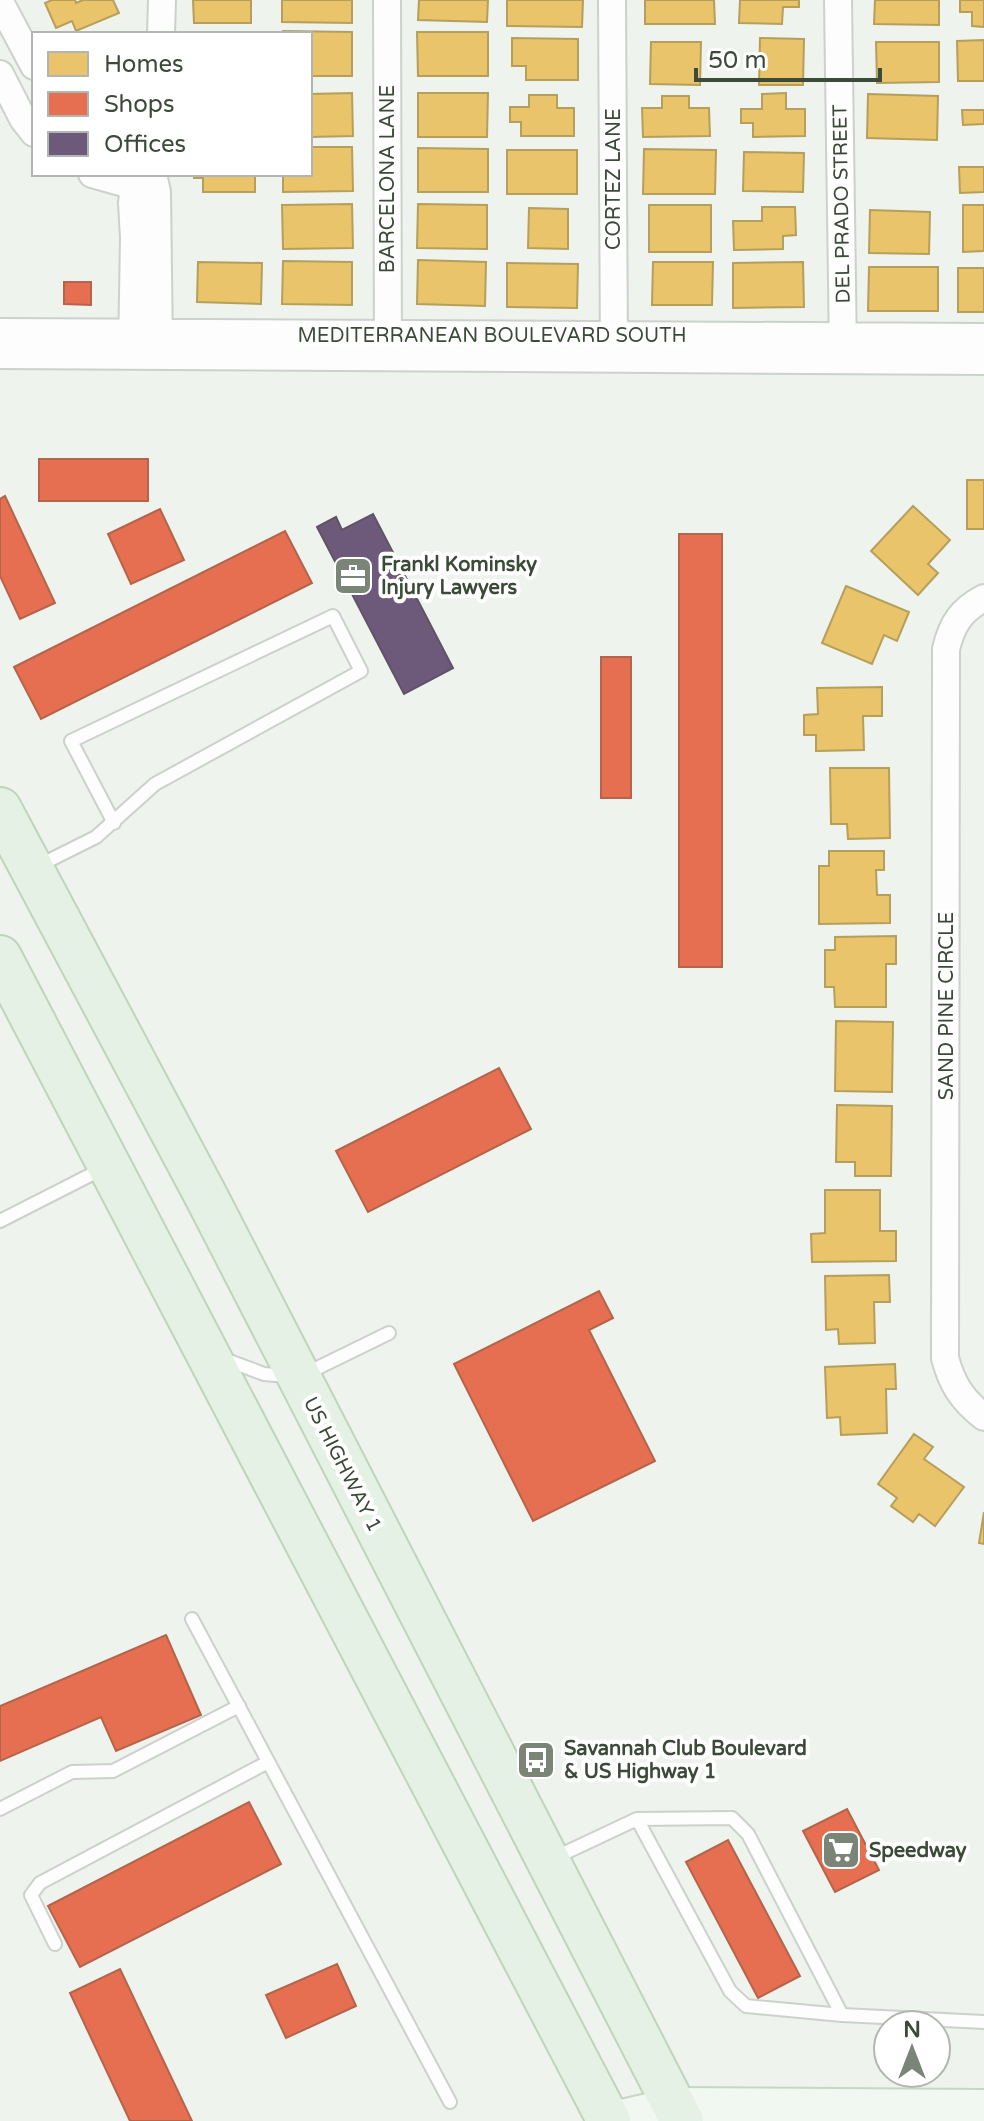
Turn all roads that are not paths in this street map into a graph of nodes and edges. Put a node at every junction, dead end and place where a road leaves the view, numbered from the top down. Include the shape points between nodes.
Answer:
1 (162, 0) edge
2 (387, 0) edge
3 (612, 0) edge
4 (838, 0) edge
5 (0, 2) edge
6 (161, 32) edge
7 (32, 62) edge
8 (0, 74) edge
9 (32, 130) edge
10 (107, 176) edge
11 (146, 181) edge
12 (0, 332) edge
13 (984, 337) edge
14 (132, 345) junction
15 (159, 345) junction
16 (388, 346) junction
17 (614, 348) junction
18 (843, 348) junction
19 (0, 355) edge
20 (984, 361) edge
21 (984, 598) edge
22 (0, 809) edge
23 (114, 823) junction
24 (32, 869) junction
25 (0, 957) edge
26 (109, 1165) junction
27 (0, 1221) edge
28 (389, 1333) dead end
29 (206, 1351) junction
30 (299, 1377) junction
31 (984, 1417) edge
32 (192, 1619) dead end
33 (239, 1706) junction
34 (268, 1762) junction
35 (0, 1809) edge
36 (637, 1819) junction
37 (549, 1860) junction
38 (55, 1944) dead end
39 (842, 2015) junction
40 (984, 2022) edge
41 (450, 2102) dead end
42 (984, 2108) edge
43 (678, 2113) edge
44 (609, 2121) edge

1 - 6 street
2 - 16 street, BARCELONA LANE
3 - 17 street, CORTEZ LANE
4 - 18 street, DEL PRADO STREET
5 - 7 street
8 - 9 street
10 - 11 street
11 - 14 street
11 - 15 street
12 - 14 street, MEDITERRANEAN BOULEVARD SOUTH
13 - 18 street, MEDITERRANEAN BOULEVARD SOUTH
14 - 15 street, MEDITERRANEAN BOULEVARD SOUTH
14 - 19 street, MEDITERRANEAN BOULEVARD SOUTH
15 - 16 street, MEDITERRANEAN BOULEVARD SOUTH
16 - 17 street, MEDITERRANEAN BOULEVARD SOUTH
17 - 18 street, MEDITERRANEAN BOULEVARD SOUTH
18 - 20 street, MEDITERRANEAN BOULEVARD SOUTH
21 - 31 street, SAND PINE CIRCLE via 968,606 952,625 946,649 945,1358 951,1381
22 - 24 main road, US HIGHWAY 1
23 - 23 lane via 155,784 361,671 333,616 71,741
23 - 24 lane
24 - 30 main road, US HIGHWAY 1
25 - 26 main road via 17,1002
26 - 27 lane
26 - 29 main road
28 - 30 lane
29 - 30 lane via 264,1374
29 - 44 main road
30 - 37 main road, US HIGHWAY 1
32 - 33 lane
33 - 34 lane
33 - 35 lane via 113,1771 72,1772
34 - 38 lane via 40,1883 31,1895
34 - 41 lane
36 - 37 lane
36 - 39 lane via 738,1999 746,2006
36 - 39 lane via 732,1818 748,1834
37 - 43 main road, US HIGHWAY 1
39 - 40 lane
42 - 43 street
43 - 44 street

